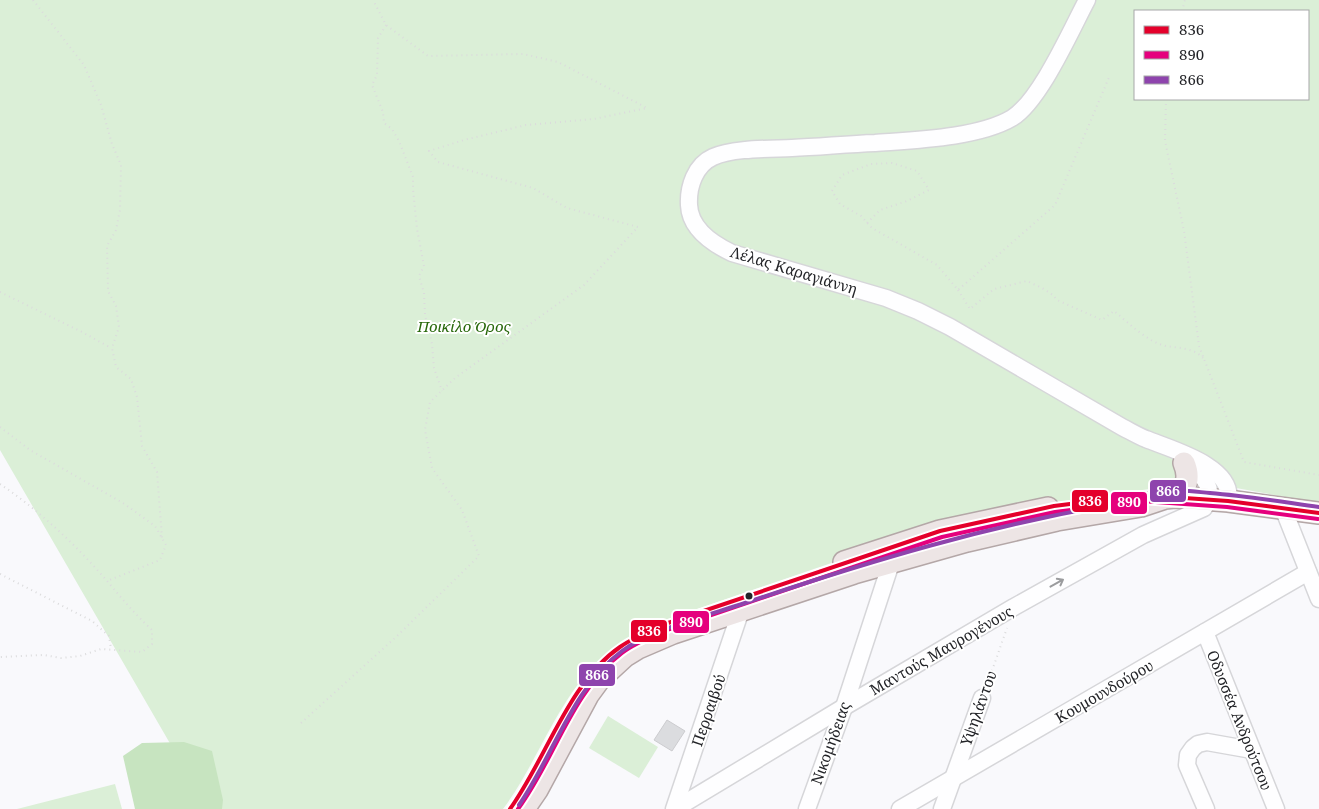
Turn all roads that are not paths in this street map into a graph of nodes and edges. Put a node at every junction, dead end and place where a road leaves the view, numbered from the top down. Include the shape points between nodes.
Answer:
1 (1087, 0) edge
2 (1146, 440) junction
3 (1184, 463) junction
4 (1170, 497) junction
5 (1218, 500) junction
6 (1283, 508) junction
7 (1319, 513) edge
8 (891, 563) junction
9 (1308, 572) junction
10 (1319, 599) edge
11 (741, 610) junction
12 (1205, 632) junction
13 (982, 698) road end
14 (844, 707) junction
15 (1252, 750) junction
16 (953, 779) junction
17 (510, 809) edge
18 (524, 809) edge
19 (675, 809) edge
20 (807, 809) edge
21 (900, 809) edge
22 (942, 809) edge
23 (1206, 809) edge
24 (1276, 809) edge

1 - 2 street, Λέλας Καραγιάννη via 1034,96 1012,118 980,131 929,139 746,150 713,157 703,164 690,186 689,211 699,230 721,248 886,298 918,311
2 - 3 street, Λέλας Καραγιάννη
2 - 5 street, Λέλας Καραγιάννη via 1204,464 1224,483 1229,495
3 - 4 main road via 1188,475 1183,490
3 - 5 street, Λέλας Καραγιάννη via 1200,474
4 - 5 main road
4 - 8 main road via 1141,506 967,541
4 - 17 main road via 1141,495 1054,506 940,531 812,572 652,630 618,648 585,681
5 - 6 main road
14 -> 5 street, Μαντούς Μαυρογένους via 1143,535
6 - 7 main road
6 - 9 street
8 - 11 main road
8 - 14 street, Νικομήδειας
9 - 10 street
9 - 12 street, Κουμουνδούρου
11 - 18 main road via 656,640 613,666 588,695
11 - 19 street, Περραιβού
12 - 15 street, Οδυσσέα Ανδρούτσου
12 - 16 street, Κουμουνδούρου
13 - 16 street, Υψηλάντου
14 - 19 street, Μαντούς Μαυρογένους
14 - 20 street, Νικομήδειας
15 - 23 street via 1207,742 1193,748 1187,765
15 - 24 street, Οδυσσέα Ανδρούτσου
16 - 21 street, Κουμουνδούρου
16 - 22 street, Υψηλάντου

